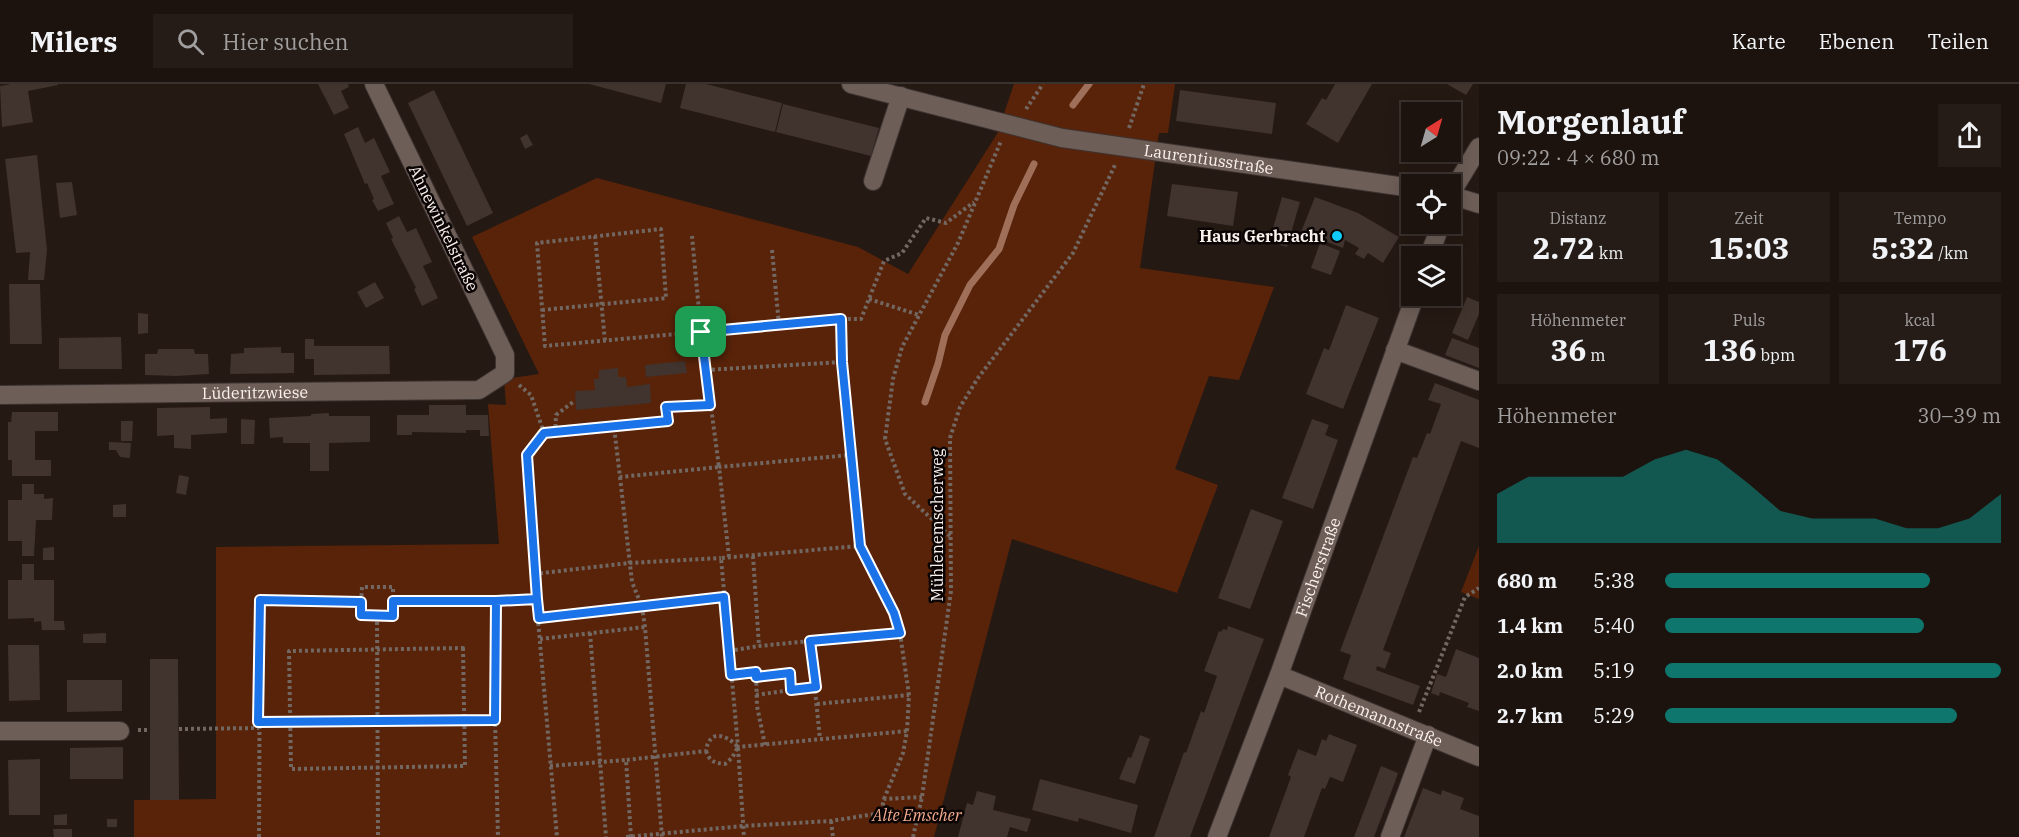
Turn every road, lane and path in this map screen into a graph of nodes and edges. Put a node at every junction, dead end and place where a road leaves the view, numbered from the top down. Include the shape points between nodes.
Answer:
1 (374, 84) edge
2 (851, 84) edge
3 (1043, 84) edge
4 (1144, 84) edge
5 (901, 96) junction
6 (1010, 125) junction
7 (1479, 147) edge
8 (1123, 148) junction
9 (1461, 177) edge
10 (873, 181) dead end
11 (1401, 186) edge
12 (1461, 198) edge
13 (974, 202) junction
14 (1479, 204) edge
15 (596, 236) junction
16 (692, 236) dead end
17 (772, 250) dead end
18 (869, 299) junction
19 (601, 305) junction
20 (1411, 306) edge
21 (542, 310) junction
22 (919, 315) junction
23 (841, 319) junction
24 (779, 325) junction
25 (701, 332) junction
26 (605, 341) junction
27 (1395, 350) junction
28 (842, 362) junction
29 (706, 370) junction
30 (505, 374) junction
31 (1479, 381) edge
32 (0, 395) edge
33 (573, 402) dead end
34 (710, 405) junction
35 (614, 427) junction
36 (544, 433) junction
37 (555, 433) junction
38 (850, 455) junction
39 (719, 467) junction
40 (620, 477) junction
41 (950, 537) junction
42 (860, 546) junction
43 (753, 556) junction
44 (729, 557) junction
45 (721, 558) junction
46 (629, 563) junction
47 (534, 574) junction
48 (1479, 588) edge
49 (724, 597) junction
50 (537, 599) junction
51 (393, 601) junction
52 (496, 601) junction
53 (361, 602) junction
54 (642, 607) junction
55 (377, 616) junction
56 (539, 618) junction
57 (645, 627) junction
58 (590, 633) junction
59 (900, 633) junction
60 (540, 639) junction
61 (810, 641) junction
62 (759, 645) junction
63 (378, 650) junction
64 (729, 651) junction
65 (731, 675) junction
66 (1279, 675) junction
67 (756, 677) junction
68 (816, 687) junction
69 (791, 690) junction
70 (756, 695) junction
71 (909, 695) junction
72 (817, 704) junction
73 (464, 720) junction
74 (495, 720) junction
75 (377, 721) junction
76 (258, 722) junction
77 (290, 723) junction
78 (259, 728) junction
79 (179, 729) dead end
80 (0, 731) edge
81 (120, 731) dead end
82 (908, 731) junction
83 (1420, 732) junction
84 (820, 739) junction
85 (765, 745) junction
86 (738, 747) junction
87 (706, 751) junction
88 (656, 756) junction
89 (1479, 757) edge
90 (626, 760) junction
91 (599, 762) junction
92 (550, 766) junction
93 (377, 769) junction
94 (922, 797) junction
95 (884, 799) junction
96 (831, 821) junction
97 (743, 826) junction
98 (662, 835) edge
99 (259, 837) edge
100 (378, 837) edge
101 (498, 837) edge
102 (557, 837) edge
103 (606, 837) edge
104 (626, 837) edge
105 (631, 837) edge
106 (744, 837) edge
107 (833, 837) edge
108 (913, 837) edge
109 (1217, 837) edge
110 (1390, 837) edge

1 - 30 street, Ahnewinkelstraße via 505,355
2 - 5 street, Laurentiusstraße
3 - 6 path
4 - 8 path, Mühlenemscherweg
5 - 6 street, Laurentiusstraße
5 - 10 street
6 - 8 street, Laurentiusstraße
6 - 13 path
7 - 9 street
8 - 11 street, Laurentiusstraße
8 - 41 path, Mühlenemscherweg via 1073,253 960,407 950,438
12 - 14 street
13 - 18 path via 946,223 926,218 902,253 884,261
13 - 22 path via 958,243
15 - 19 path
15 - 19 path via 661,229 666,298
15 - 21 path via 537,243
16 - 25 path
17 - 24 path
18 - 22 path
18 - 23 path via 861,319
19 - 21 path
19 - 26 path
20 - 27 street, Fischerstraße
21 - 26 path via 545,346
22 - 41 path via 902,346 885,439 905,494
23 - 24 path
23 - 28 path
24 - 25 path
25 - 26 path
25 - 29 path
27 - 31 street
27 - 66 street, Fischerstraße
28 - 29 path
28 - 38 path
29 - 34 path
30 - 32 street, Lüderitzwiese via 479,390
30 - 36 path via 531,395
33 - 37 path via 556,415
34 - 35 path via 666,407 668,421
34 - 39 path
35 - 37 path
35 - 40 path
36 - 37 path
36 - 47 path via 527,455
38 - 39 path
38 - 42 path
39 - 40 path
39 - 44 path
40 - 46 path
41 - 94 path, Mühlenemscherweg via 951,591
42 - 43 path
42 - 59 path
43 - 44 path
43 - 62 path
44 - 45 path
45 - 46 path
45 - 49 path
46 - 47 path
46 - 54 path
47 - 50 path
48 - 83 path via 1465,597
49 - 54 path
49 - 64 path
50 - 52 path
50 - 56 path
51 - 52 path
51 - 53 path via 393,587 362,587
51 - 55 path via 393,616
52 - 74 path
53 - 55 path via 361,615
53 - 76 path via 260,600
54 - 56 path
54 - 57 path
55 - 63 path
56 - 60 path
57 - 58 path
57 - 88 path
58 - 60 path
58 - 91 path
59 - 61 path
59 - 71 path
60 - 92 path
61 - 62 path
61 - 68 path
62 - 64 path
63 - 73 path via 463,648
63 - 75 path
63 - 77 path via 288,651
64 - 65 path
65 - 67 path via 756,672
65 - 86 path
66 - 83 street, Rothemannstraße
66 - 109 street, Fischerstraße
67 - 69 path via 790,673
67 - 70 path
68 - 69 path
68 - 72 path
69 - 70 path
70 - 85 path
71 - 72 path
71 - 82 path
72 - 84 path
73 - 74 path
73 - 75 path
73 - 93 path via 465,766
74 - 101 path
75 - 77 path
75 - 93 path
76 - 77 path
76 - 78 path
77 - 93 path via 291,769
78 - 79 path
78 - 99 path
80 - 81 street
82 - 84 path
82 - 95 path
83 - 89 street, Rothemannstraße
83 - 110 street
84 - 85 path
85 - 86 path
86 - 87 path via 729,737 720,735 712,738
86 - 87 path via 725,764 716,764
86 - 97 path
87 - 88 path
88 - 90 path
88 - 98 path
90 - 91 path
90 - 105 path
91 - 92 path
91 - 103 path
92 - 102 path
93 - 100 path
94 - 95 path
94 - 108 path, Mühlenemscherweg
95 - 96 path via 881,813
96 - 97 path
96 - 107 path
97 - 98 path
97 - 106 path
98 - 105 path
104 - 105 path

